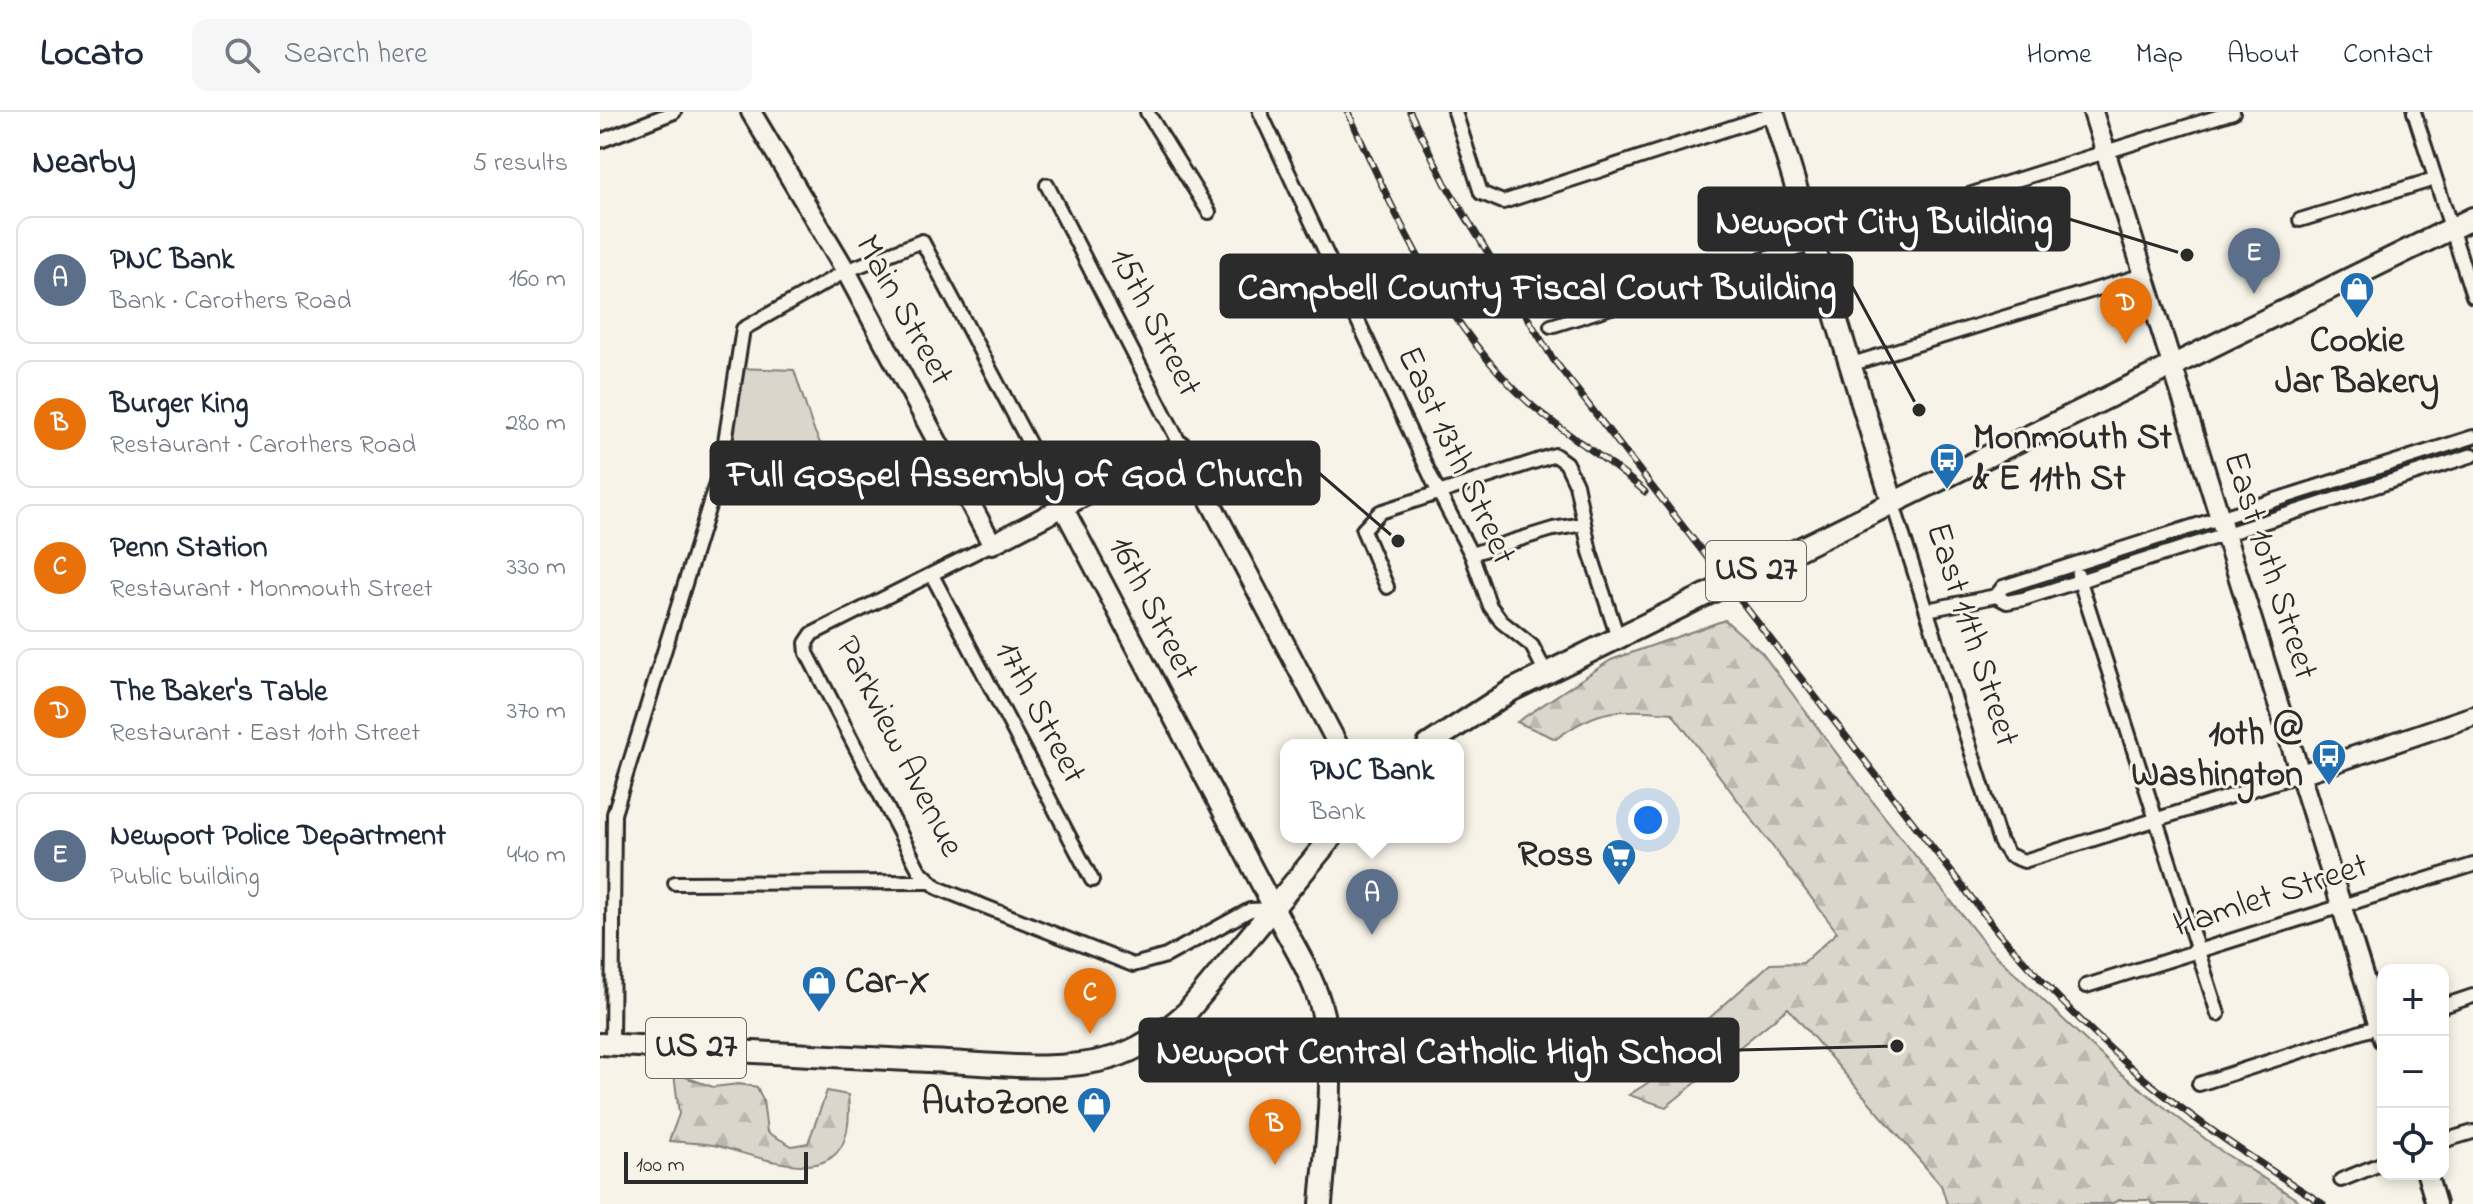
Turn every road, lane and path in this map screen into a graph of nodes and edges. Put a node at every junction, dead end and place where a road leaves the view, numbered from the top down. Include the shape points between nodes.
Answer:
1 (674, 112) edge
2 (751, 112) edge
3 (1147, 112) edge
4 (1260, 112) edge
5 (1455, 112) edge
6 (2093, 112) edge
7 (2233, 112) edge
8 (2414, 112) edge
9 (1776, 113) edge
10 (600, 141) edge
11 (2105, 152) junction
12 (2435, 179) junction
13 (1047, 185) dead end
14 (1209, 212) dead end
15 (2473, 218) edge
16 (2300, 220) dead end
17 (2451, 229) junction
18 (1815, 244) junction
19 (846, 271) junction
20 (2143, 275) junction
21 (2473, 296) edge
22 (1551, 326) dead end
23 (1852, 364) junction
24 (2171, 365) junction
25 (2473, 437) edge
26 (1181, 446) junction
27 (2473, 455) edge
28 (1439, 491) junction
29 (1892, 501) junction
30 (1064, 509) junction
31 (1584, 524) junction
32 (2221, 526) junction
33 (992, 544) junction
34 (1471, 554) junction
35 (2075, 564) junction
36 (932, 575) junction
37 (2080, 581) junction
38 (1387, 587) dead end
39 (1996, 596) junction
40 (1927, 610) junction
41 (1618, 638) junction
42 (1546, 673) junction
43 (2473, 716) edge
44 (1335, 739) edge
45 (1437, 739) edge
46 (2301, 774) junction
47 (2154, 820) junction
48 (1327, 843) edge
49 (2473, 865) edge
50 (1092, 880) dead end
51 (929, 882) junction
52 (675, 883) dead end
53 (2341, 906) junction
54 (1274, 909) junction
55 (2195, 953) junction
56 (2086, 986) dead end
57 (2473, 996) edge
58 (2449, 1004) edge
59 (2218, 1014) dead end
60 (2377, 1015) edge
61 (2377, 1031) edge
62 (606, 1044) edge
63 (2199, 1084) dead end
64 (2473, 1132) edge
65 (2449, 1139) edge
66 (2377, 1165) edge
67 (2341, 1180) dead end
68 (2429, 1180) edge
69 (1321, 1204) edge
70 (2436, 1204) edge

1 - 10 street
2 - 19 street, Main Street
3 - 14 street
4 - 28 street, East 13th Street
5 - 9 street via 1481,193 1503,202
6 - 11 street, East 10th Street
7 - 11 street
8 - 12 street
9 - 18 main road, East 11th Street
11 - 18 street
11 - 20 street, East 10th Street
12 - 16 street
12 - 17 street
13 - 26 street, 15th Street
15 - 17 main road, US 27
17 - 21 street
17 - 24 main road, US 27
18 - 22 street
18 - 23 main road, East 11th Street
19 - 30 street, 16th Street via 922,241
19 - 33 street, Main Street
19 - 62 street via 746,325 741,333 721,467 614,814
20 - 23 street
20 - 24 street, East 10th Street
23 - 29 main road, East 11th Street
24 - 29 main road, US 27
24 - 32 street, East 10th Street
25 - 32 street
26 - 30 street, Parkview Avenue
26 - 44 street, 15th Street
27 - 32 street
28 - 31 street via 1550,455 1561,457 1576,484
28 - 34 street, East 13th Street
28 - 38 street via 1380,512 1363,530
29 - 40 street, East 11th Street
29 - 41 main road, US 27
30 - 33 street, Parkview Avenue
30 - 54 street, 16th Street
31 - 34 street
31 - 41 street
32 - 35 street
32 - 37 street
32 - 46 street, East 10th Street
33 - 36 street, Parkview Avenue
34 - 42 street, East 13th Street via 1490,606 1532,646
35 - 37 street
35 - 39 street via 2003,587
36 - 50 street, 17th Street
36 - 51 street, Parkview Avenue via 812,634 806,647
37 - 39 street via 2007,602
37 - 47 street
39 - 40 street
40 - 47 street, East 11th Street via 2000,842 2009,855 2024,861
41 - 42 main road, US 27
42 - 45 main road, US 27
43 - 46 street
46 - 47 street
46 - 53 street, East 10th Street
47 - 55 street
48 - 54 main road
49 - 53 street, Hamlet Street
51 - 52 street
51 - 54 street, Parkview Avenue via 1133,965 1166,956 1250,910
53 - 55 street, Hamlet Street
53 - 60 street, East 10th Street
54 - 62 main road, US 27 via 1188,1011 1162,1033 1133,1050 1072,1064 933,1061 913,1049 807,1044 792,1052
54 - 69 main road via 1310,978 1328,1041
55 - 56 street, Hamlet Street
55 - 59 street
57 - 58 street
61 - 63 street
64 - 65 street
66 - 67 street
68 - 70 street

